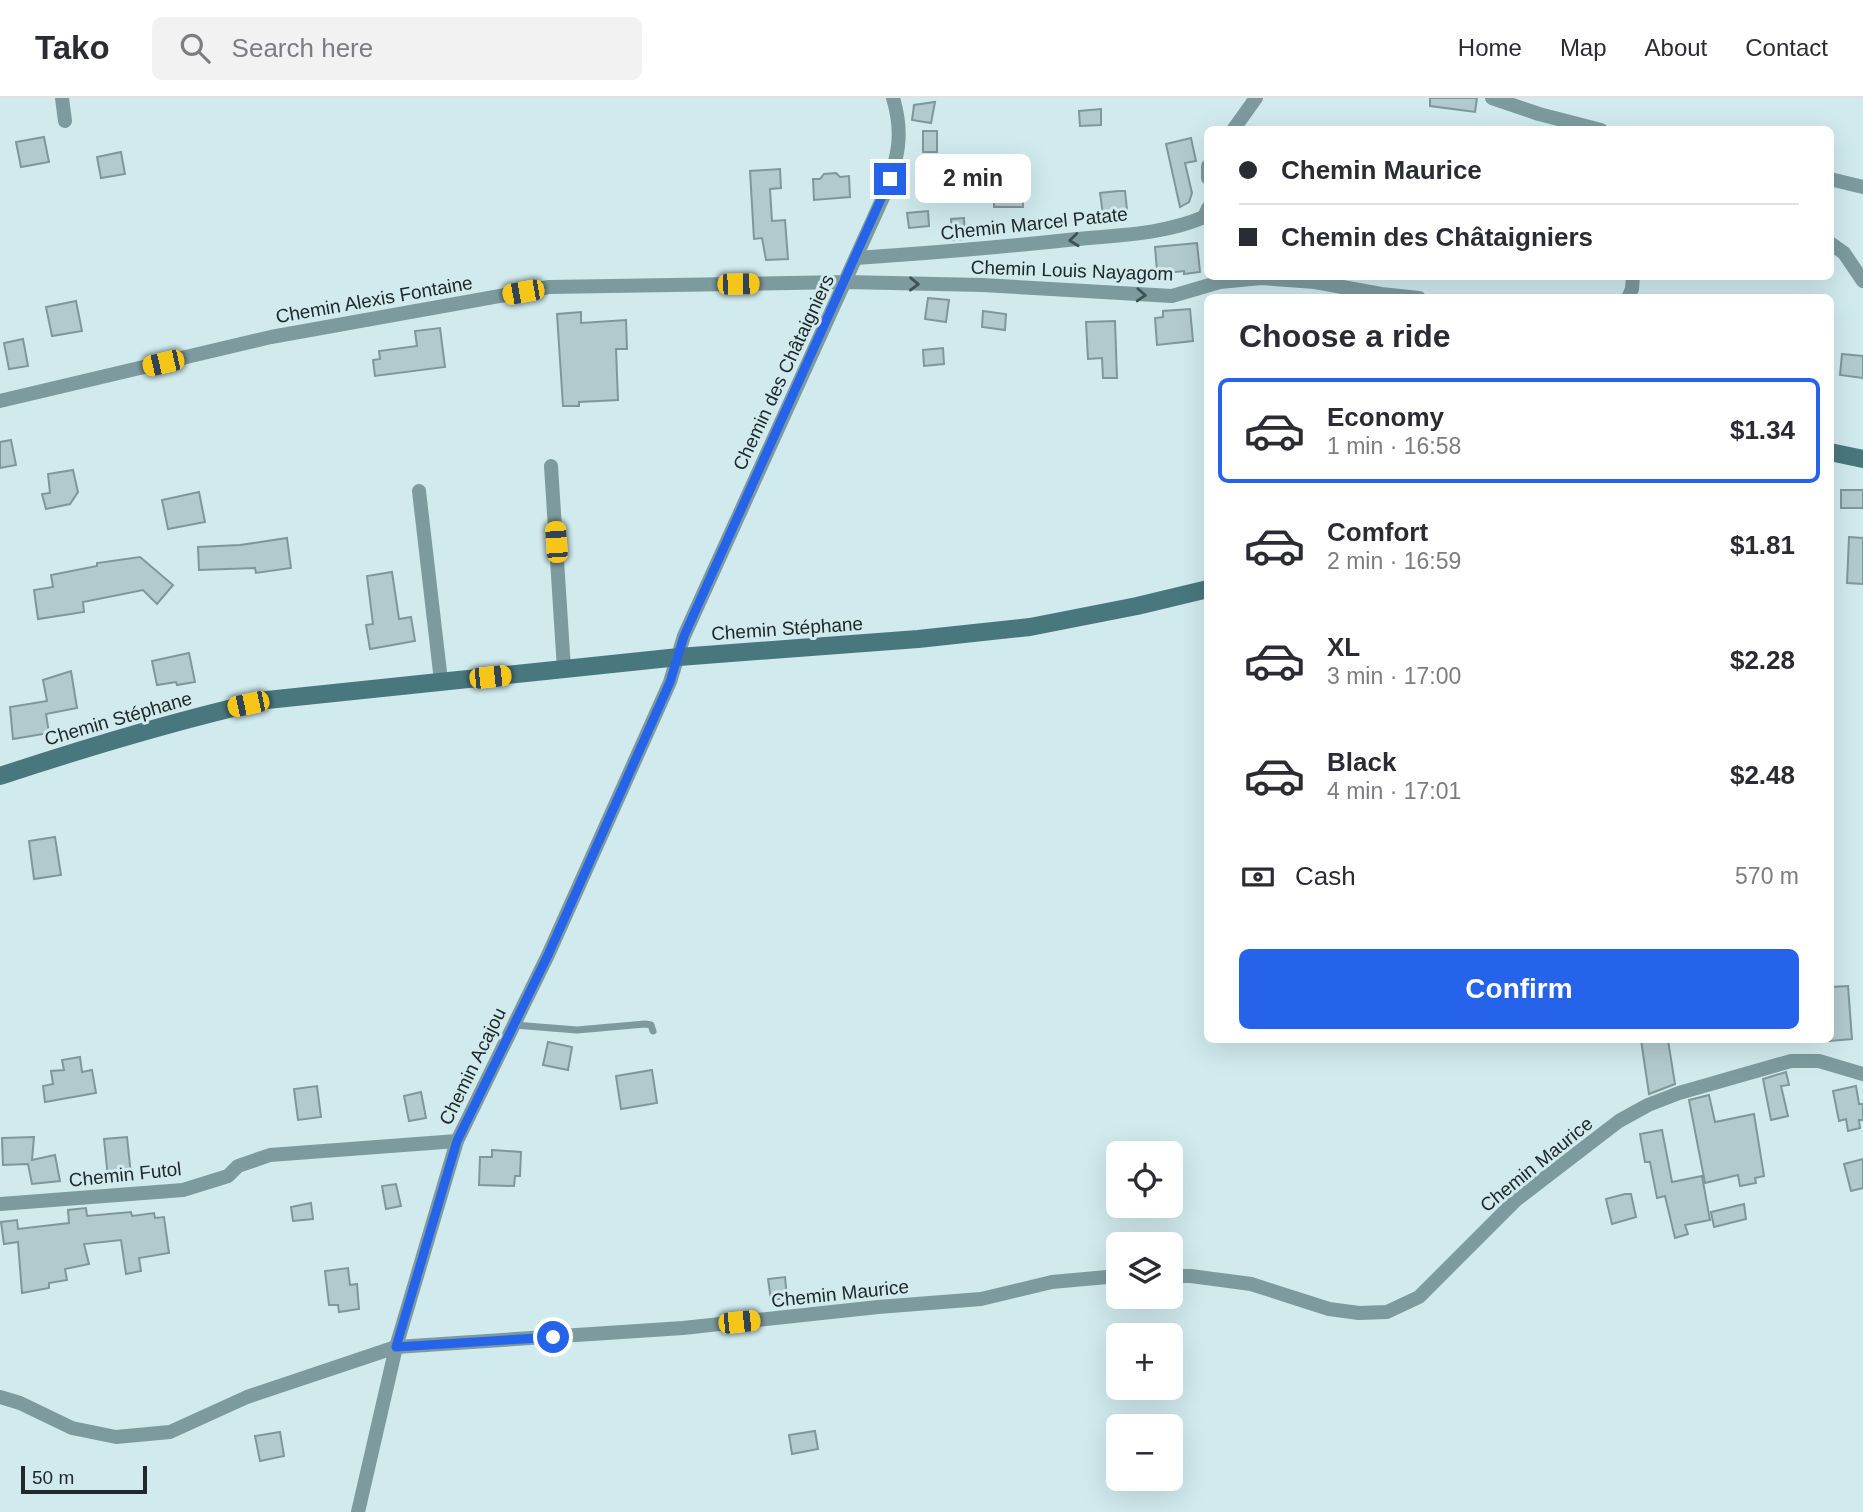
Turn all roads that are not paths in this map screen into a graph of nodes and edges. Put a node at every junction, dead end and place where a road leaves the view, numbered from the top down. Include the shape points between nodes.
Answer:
1 (62, 98) edge
2 (893, 98) edge
3 (1256, 98) edge
4 (1492, 98) edge
5 (65, 121) dead end
6 (1236, 126) edge
7 (1586, 126) edge
8 (1834, 180) edge
9 (1863, 187) edge
10 (1204, 217) edge
11 (1834, 246) edge
12 (856, 258) junction
13 (1240, 280) edge
14 (1288, 280) edge
15 (1863, 281) edge
16 (846, 282) junction
17 (1381, 294) edge
18 (0, 401) edge
19 (1834, 454) edge
20 (1863, 459) edge
21 (551, 466) dead end
22 (419, 491) dead end
23 (1204, 590) edge
24 (679, 657) junction
25 (564, 669) junction
26 (441, 681) junction
27 (0, 776) edge
28 (513, 1025) junction
29 (653, 1031) dead end
30 (1863, 1074) edge
31 (457, 1141) junction
32 (0, 1204) edge
33 (1106, 1277) edge
34 (1183, 1277) edge
35 (396, 1347) junction
36 (0, 1397) edge
37 (358, 1512) edge

1 - 5 street
2 - 12 street, Chemin des Châtaigniers via 900,137 895,165
3 - 6 street
4 - 7 street
8 - 9 street
10 -> 12 street, Chemin Marcel Patate via 1183,226 1127,234
11 - 15 street
12 - 16 street, Chemin des Châtaigniers
16 -> 13 street, Chemin Louis Nayagom via 1172,296
14 -> 17 street, Chemin Louis Nayagom
16 - 18 street, Chemin Alexis Fontaine via 549,287 271,337
16 - 24 street, Chemin des Châtaigniers via 684,636
19 - 20 main road
21 - 25 street
22 - 26 street
23 - 24 main road, Chemin Stéphane via 1030,627
24 - 25 main road, Chemin Stéphane
24 - 28 street, Chemin Acajou
25 - 26 main road, Chemin Stéphane
26 - 27 main road, Chemin Stéphane via 267,700 211,712
28 - 29 lane via 577,1030 645,1024
28 - 31 street, Chemin Acajou
30 - 34 street, Chemin Maurice via 1819,1061 1791,1061 1648,1105 1619,1121 1516,1200 1419,1297 1387,1312 1329,1309 1251,1283
31 - 32 street, Chemin Futol via 270,1155 238,1167 228,1176 183,1190
31 - 35 street, Chemin Acajou
33 - 35 street, Chemin Maurice via 1052,1282 981,1299 683,1328
35 - 36 street, Chemin Maurice via 247,1397 170,1432 116,1437 72,1428
35 - 37 street, Chemin Acajou

